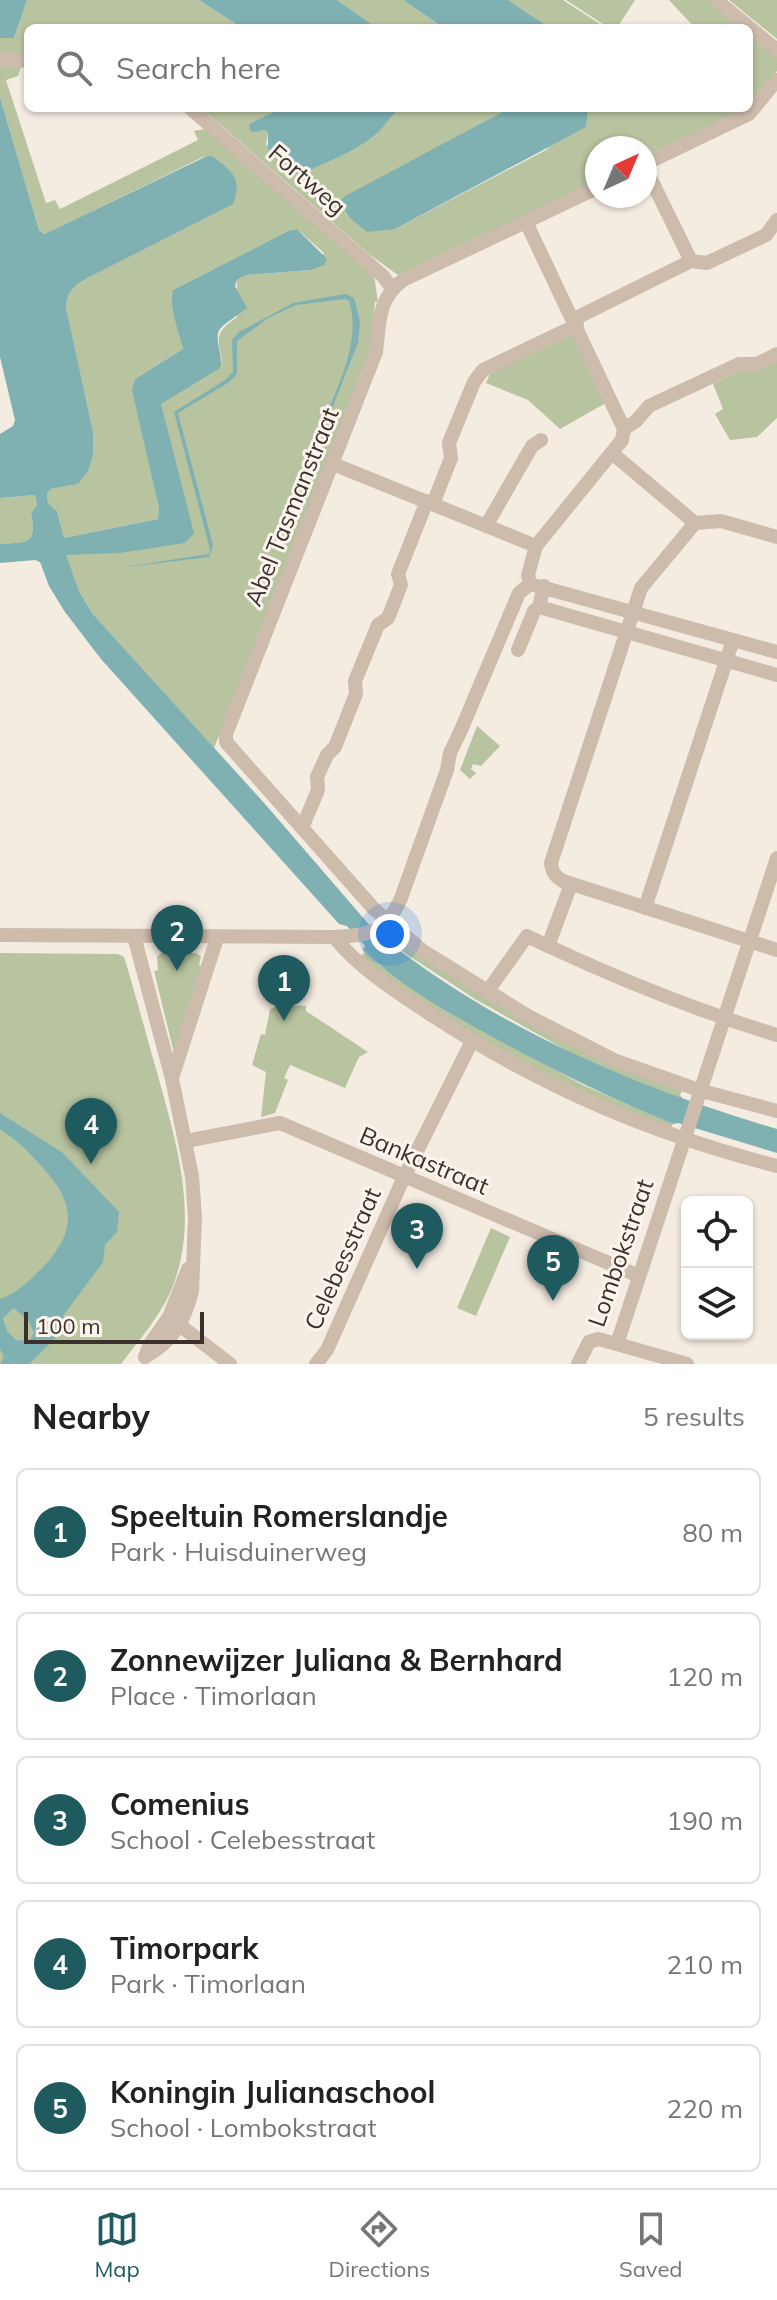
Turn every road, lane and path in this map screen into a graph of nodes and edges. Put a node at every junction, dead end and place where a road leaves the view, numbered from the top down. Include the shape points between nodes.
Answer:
1 (716, 0) edge
2 (745, 24) edge
3 (753, 30) edge
4 (777, 50) edge
5 (0, 59) edge
6 (24, 61) edge
7 (777, 80) edge
8 (753, 109) edge
9 (195, 112) edge
10 (751, 112) edge
11 (657, 160) edge
12 (657, 191) edge
13 (585, 194) edge
14 (777, 220) edge
15 (526, 222) junction
16 (691, 261) junction
17 (392, 288) junction
18 (575, 322) junction
19 (777, 354) edge
20 (624, 429) junction
21 (541, 440) dead end
22 (612, 453) junction
23 (333, 464) junction
24 (430, 502) junction
25 (695, 523) junction
26 (486, 526) junction
27 (777, 537) edge
28 (536, 546) junction
29 (537, 585) junction
30 (539, 607) junction
31 (634, 611) junction
32 (627, 632) junction
33 (733, 640) junction
34 (518, 650) dead end
35 (777, 652) edge
36 (726, 661) junction
37 (777, 675) edge
38 (302, 828) junction
39 (777, 858) edge
40 (571, 884) junction
41 (645, 908) junction
42 (383, 926) junction
43 (0, 935) edge
44 (134, 936) junction
45 (341, 937) junction
46 (217, 938) junction
47 (749, 941) junction
48 (548, 946) junction
49 (777, 950) edge
50 (487, 992) junction
51 (725, 1019) junction
52 (777, 1035) edge
53 (472, 1041) junction
54 (172, 1079) junction
55 (700, 1096) junction
56 (777, 1111) edge
57 (684, 1136) junction
58 (186, 1141) junction
59 (777, 1166) edge
60 (404, 1177) junction
61 (639, 1276) junction
62 (175, 1321) junction
63 (617, 1344) junction
64 (142, 1360) edge
65 (230, 1364) edge
66 (316, 1364) edge
67 (578, 1364) edge
68 (687, 1364) edge

1 - 2 street
3 - 4 street
5 - 6 street
7 - 8 street
9 - 17 street, Fortweg
10 - 11 street
12 - 16 street
13 - 15 street
14 - 16 street via 766,235 707,263
15 - 17 street
15 - 18 street
16 - 18 street
17 - 23 street, Abel Tasmanstraat via 382,307 376,352
18 - 20 street
18 - 24 street via 483,370 449,443 451,458
19 - 20 street via 757,364 739,364 649,406
20 - 22 street
21 - 26 street via 532,446
22 - 25 street
22 - 28 street
23 - 24 street
23 - 38 street, Abel Tasmanstraat via 226,734 226,742
24 - 26 street
24 - 38 street via 398,574 401,585 388,618 378,625 355,681 356,694 335,747 317,777 318,790
25 - 27 street via 721,521
25 - 31 street via 641,588
26 - 28 street
28 - 29 street via 528,575
29 - 30 street
29 - 31 street
29 - 42 street via 519,593 450,753 401,898
30 - 32 street
30 - 34 street
31 - 32 street
31 - 33 street
32 - 36 street
32 - 40 street via 551,863 557,878
33 - 35 street
33 - 36 street
36 - 37 street
36 - 41 street
38 - 42 street
39 - 47 street, Lombokstraat
40 - 41 street
40 - 48 street
41 - 47 street
42 - 45 street
42 - 50 street
43 - 44 street
44 - 46 street
44 - 54 street
45 - 46 street
45 - 53 street via 351,958
46 - 54 street
47 - 49 street
47 - 51 street, Lombokstraat
48 - 50 street via 527,936
48 - 51 street
50 - 55 street via 570,1039
51 - 52 street
51 - 55 street, Lombokstraat
53 - 57 street via 572,1095
53 - 60 street, Celebesstraat
54 - 58 street
55 - 56 street
55 - 57 street, Lombokstraat
57 - 59 street
57 - 61 street, Lombokstraat
58 - 60 street, Bankastraat via 280,1123
58 - 62 street via 195,1200 192,1291
60 - 61 street, Bankastraat
60 - 66 street, Celebesstraat
61 - 63 street, Lombokstraat
62 - 64 street via 157,1350
62 - 65 street
63 - 67 street, Lombokstraat via 589,1342
63 - 68 street

